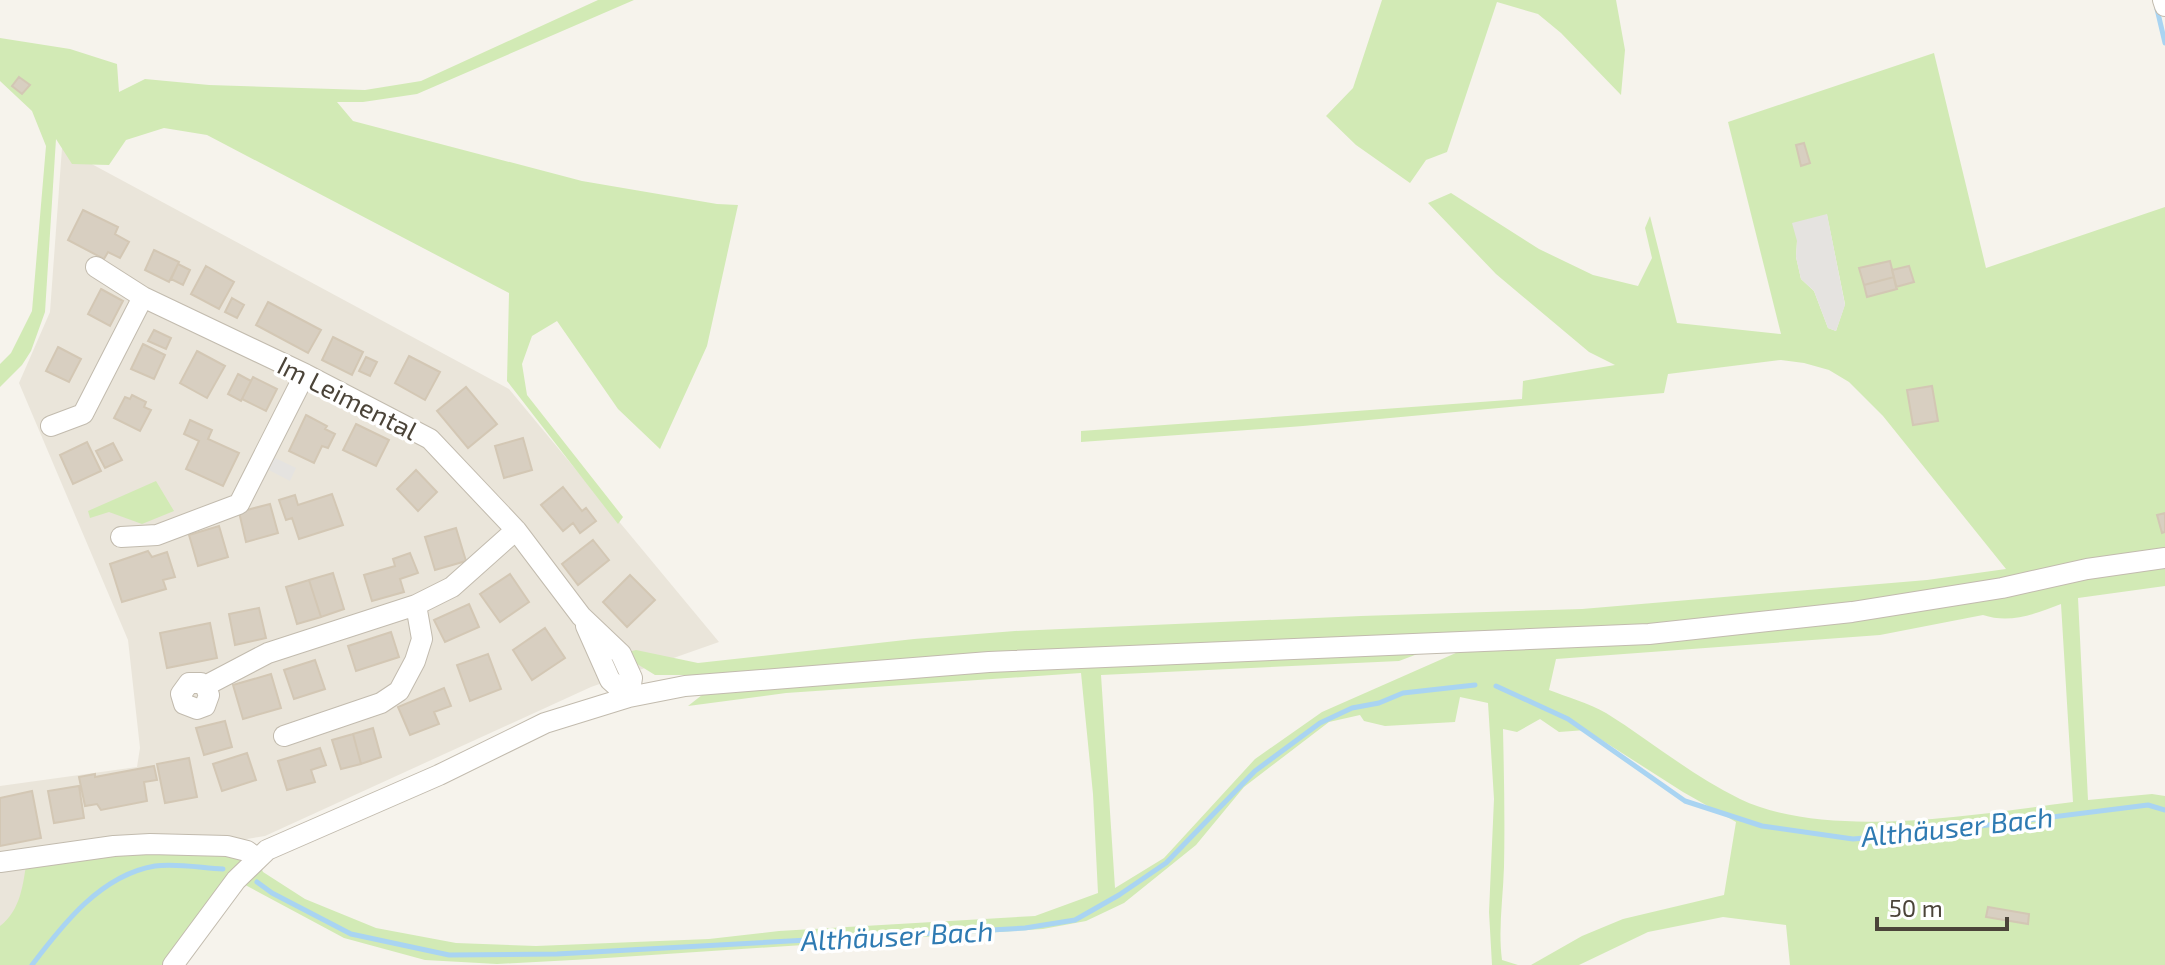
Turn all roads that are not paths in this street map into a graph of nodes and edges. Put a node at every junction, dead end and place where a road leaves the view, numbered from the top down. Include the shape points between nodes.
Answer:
1 (2163, 0) edge
2 (2165, 6) edge
3 (96, 267) dead end
4 (143, 297) junction
5 (305, 374) junction
6 (51, 426) dead end
7 (516, 530) junction
8 (121, 537) dead end
9 (2165, 558) edge
10 (416, 605) junction
11 (205, 686) dead end
12 (629, 697) junction
13 (284, 736) dead end
14 (257, 858) junction
15 (0, 862) edge
16 (173, 965) edge

1 - 2 street
3 - 4 street, Im Leimental
4 - 5 street, Im Leimental
4 - 6 street via 83,414
5 - 7 street, Im Leimental via 430,439
5 - 8 street via 239,504 157,535
7 - 10 street via 452,587
7 - 12 street, Im Leimental via 581,616 610,680
9 - 12 street via 1852,612 1649,634 989,662 685,686
10 - 11 street via 268,653
10 - 13 street via 422,639 399,691 381,703
12 - 14 street via 545,723
14 - 15 street via 227,846 150,844
14 - 16 street

